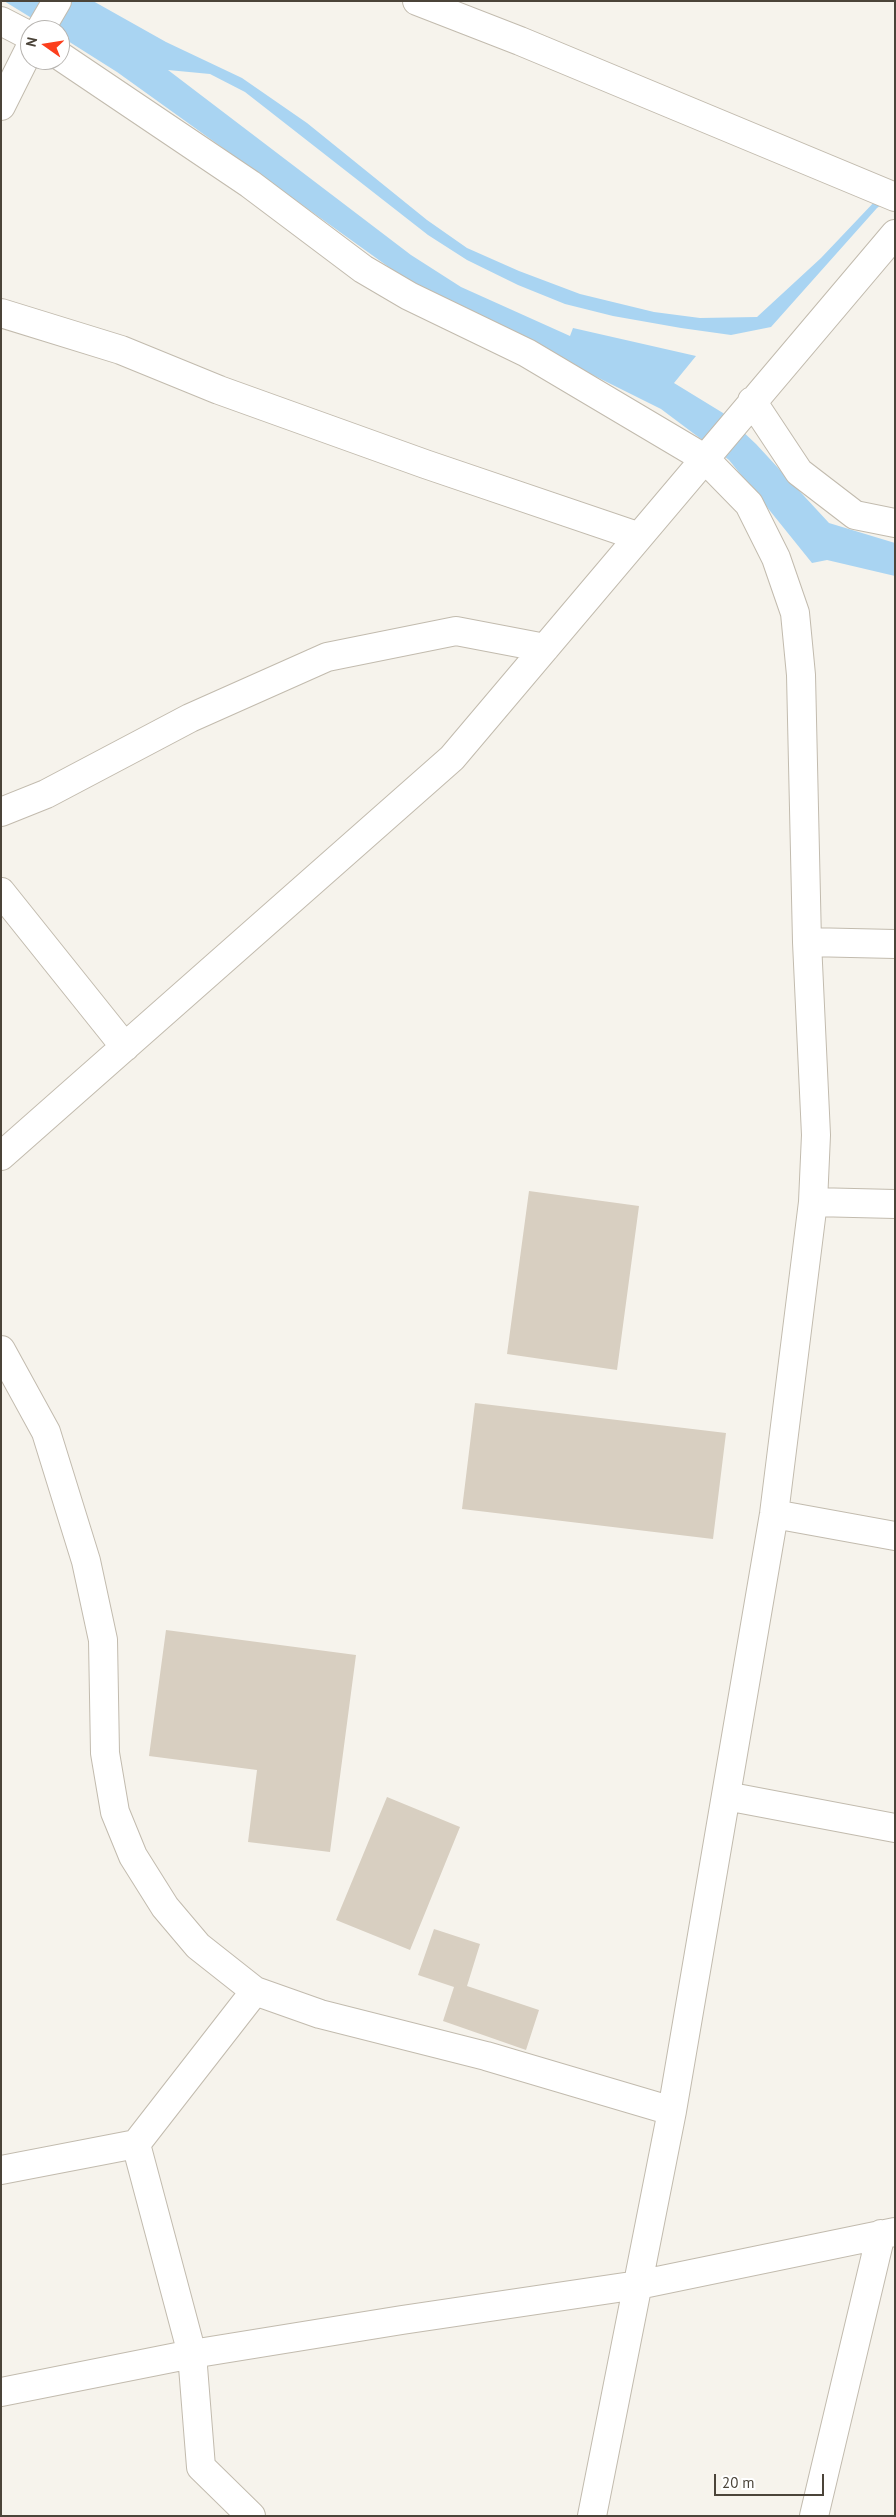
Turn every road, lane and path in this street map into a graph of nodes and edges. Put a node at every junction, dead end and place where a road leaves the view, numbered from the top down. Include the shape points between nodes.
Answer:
1 (57, 1) edge
2 (417, 1) edge
3 (45, 20) edge
4 (1, 21) edge
5 (20, 29) edge
6 (70, 63) edge
7 (20, 67) edge
8 (1, 106) edge
9 (895, 197) edge
10 (895, 234) edge
11 (1, 313) edge
12 (752, 401) junction
13 (704, 458) junction
14 (895, 523) edge
15 (637, 536) junction
16 (545, 648) junction
17 (1, 812) edge
18 (1, 892) edge
19 (807, 942) junction
20 (895, 944) edge
21 (125, 1047) junction
22 (1, 1156) edge
23 (813, 1202) junction
24 (895, 1204) edge
25 (1, 1350) edge
26 (774, 1514) junction
27 (895, 1536) edge
28 (726, 1796) junction
29 (895, 1828) edge
30 (255, 1991) junction
31 (672, 2111) junction
32 (136, 2144) junction
33 (1, 2170) edge
34 (888, 2233) edge
35 (638, 2285) junction
36 (192, 2354) junction
37 (1, 2392) edge
38 (251, 2516) edge
39 (592, 2516) edge
40 (814, 2516) edge

1 - 3 street
2 - 9 street
4 - 5 street
6 - 13 street via 250,184 363,269 409,296 527,353
7 - 8 street
10 - 12 street
11 - 15 street via 121,350 219,390
12 - 13 street
12 - 14 street via 799,472 855,515
13 - 15 street
13 - 19 street via 749,504 776,558 795,613 801,675
15 - 16 street
16 - 17 street via 456,631 327,657 190,718 46,794
16 - 21 street via 452,758
18 - 21 street
19 - 20 street
19 - 23 street via 816,1135
21 - 22 street
23 - 24 street
23 - 26 street
25 - 30 street via 46,1432 86,1561 103,1640 105,1753 119,1820 133,1856 165,1907 198,1946
26 - 27 street
26 - 28 street
28 - 29 street
28 - 31 street
30 - 31 street via 320,2014 486,2056
30 - 32 street
31 - 35 street
32 - 33 street
32 - 36 street
34 - 35 street
34 - 40 street
35 - 36 street
35 - 39 street
36 - 37 street
36 - 38 street via 201,2467

